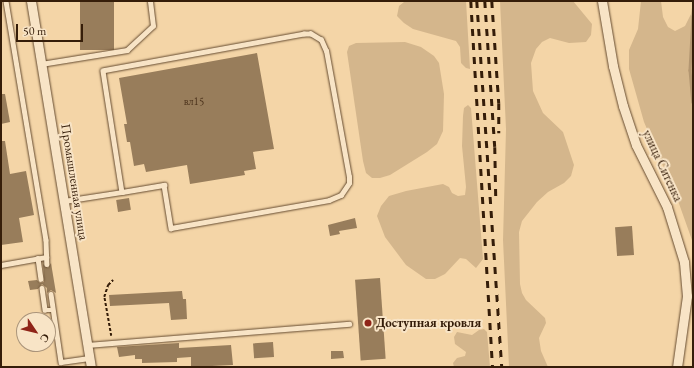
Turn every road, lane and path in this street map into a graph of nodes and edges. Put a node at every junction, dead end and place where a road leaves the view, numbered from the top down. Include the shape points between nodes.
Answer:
1 (6, 1) edge
2 (31, 1) edge
3 (150, 1) edge
4 (602, 1) edge
5 (41, 64) junction
6 (122, 192) junction
7 (64, 201) junction
8 (46, 257) junction
9 (38, 258) junction
10 (47, 264) dead end
11 (1, 265) edge
12 (41, 280) dead end
13 (113, 280) dead end
14 (42, 288) dead end
15 (51, 294) dead end
16 (690, 294) edge
17 (53, 310) junction
18 (349, 324) dead end
19 (112, 343) junction
20 (87, 345) junction
21 (90, 363) edge
22 (677, 367) edge

1 - 8 lane via 46,240
2 - 5 street, Промышленная улица
3 - 5 lane via 154,26 128,50
4 - 16 street, улица Ситенка via 623,106 636,145 669,212 684,262
5 - 7 street, Промышленная улица
6 - 6 lane via 164,185 171,228 329,200 341,195 349,183 349,177 326,51 321,40 304,34 103,71
6 - 7 lane
7 - 20 street, Промышленная улица
8 - 9 lane
8 - 10 lane
9 - 11 lane
9 - 12 lane
13 - 19 path via 108,285 104,297
14 - 17 lane via 45,310
15 - 17 lane
16 - 22 street, улица Ситенка
17 - 21 lane via 61,362
18 - 19 lane
19 - 20 lane
20 - 21 street, Промышленная улица

